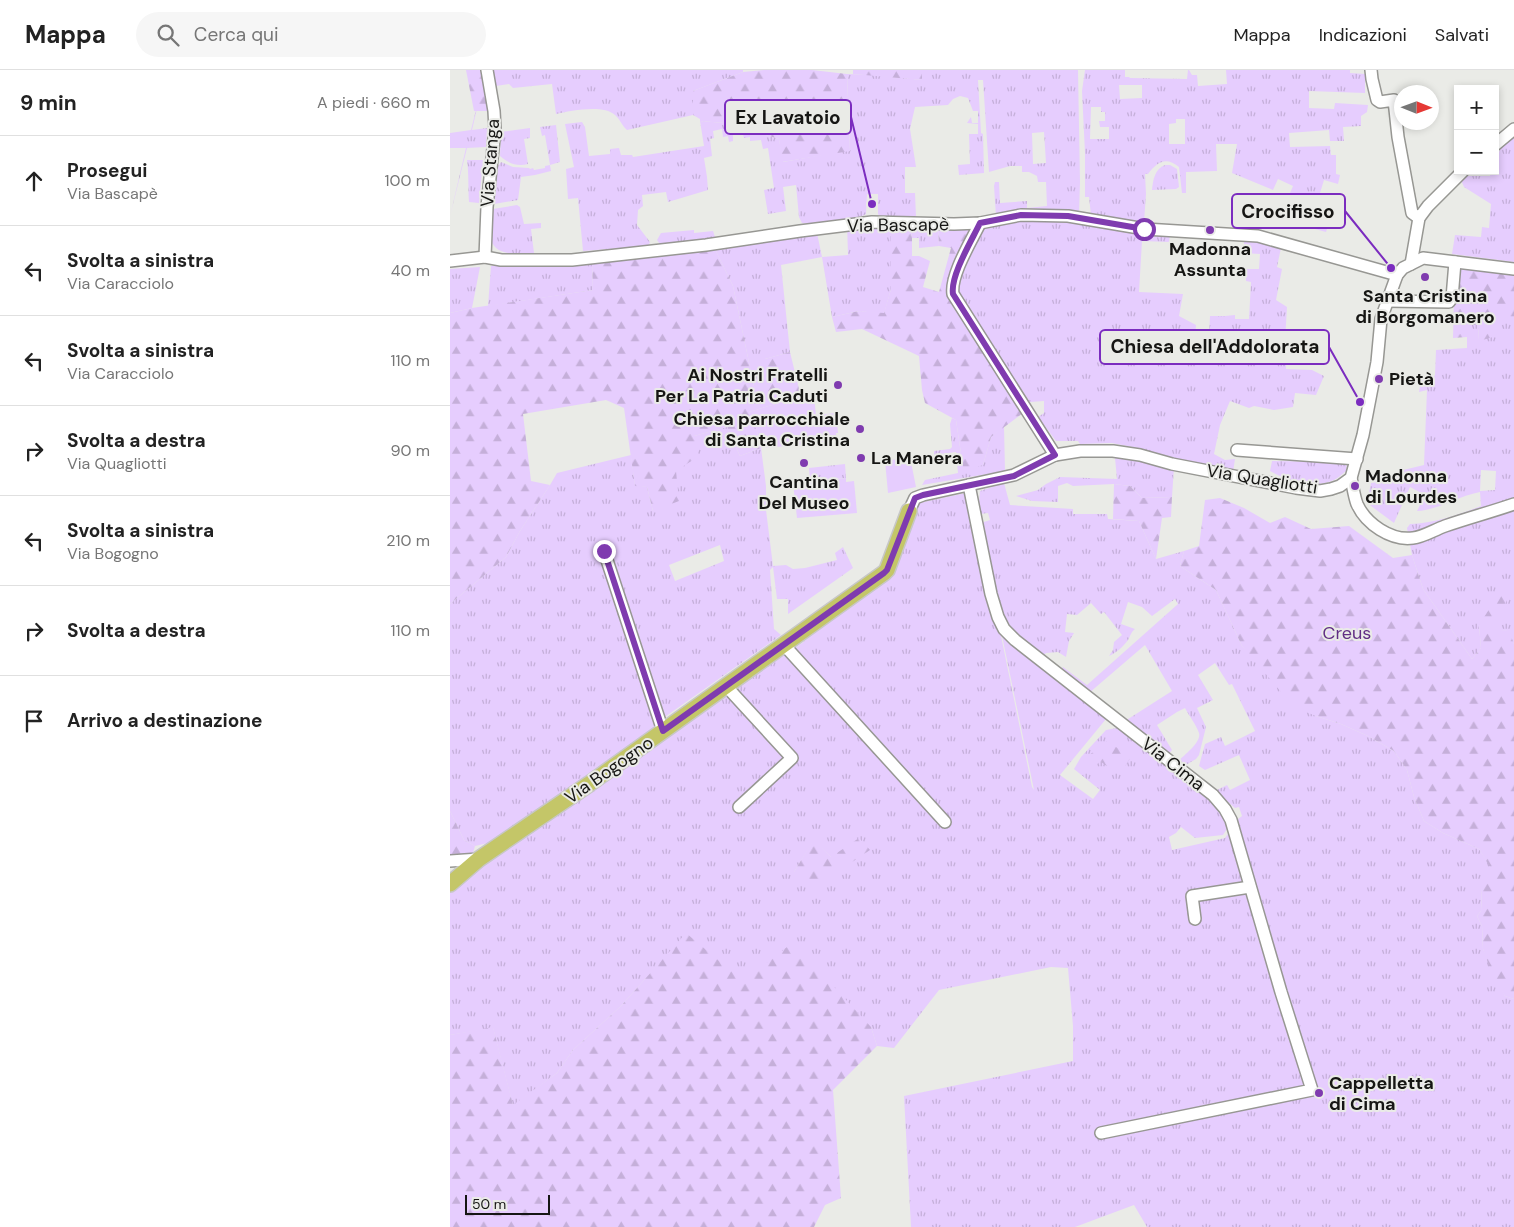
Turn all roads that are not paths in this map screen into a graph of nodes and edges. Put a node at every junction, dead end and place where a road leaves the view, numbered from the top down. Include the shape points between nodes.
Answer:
1 (488, 70) edge
2 (1371, 70) edge
3 (1514, 128) edge
4 (1499, 141) edge
5 (1459, 175) edge
6 (1419, 218) junction
7 (980, 223) junction
8 (485, 257) junction
9 (450, 261) edge
10 (1455, 262) junction
11 (1411, 264) junction
12 (1514, 269) edge
13 (1397, 275) junction
14 (1387, 301) junction
15 (1237, 450) dead end
16 (1055, 455) junction
17 (1357, 459) junction
18 (1352, 478) junction
19 (969, 486) junction
20 (1514, 504) edge
21 (909, 511) joint
22 (604, 551) dead end
23 (784, 645) junction
24 (726, 686) junction
25 (663, 731) junction
26 (738, 807) dead end
27 (945, 822) dead end
28 (479, 859) junction
29 (450, 862) edge
30 (450, 884) edge
31 (1250, 887) junction
32 (1195, 919) dead end
33 (1101, 1133) dead end

1 - 8 street, Via Stanga via 495,129
2 - 6 street via 1376,100 1394,100 1412,213
3 - 4 street
5 - 6 street
6 - 11 street
7 - 8 street, Via Bascapè via 872,222 572,260
7 - 13 street, Via Bascapè via 1021,215 1068,216 1144,229 1258,236
7 - 16 street via 955,276 953,294
8 - 9 street, Via Bascapè
10 - 11 street via 1423,258
10 - 12 street
10 - 14 street via 1449,302
11 - 13 street
13 - 14 street
14 - 17 street via 1380,319 1377,362
15 - 17 street
16 - 18 street, Via Quagliotti via 1114,451 1320,491 1340,486
16 - 19 street, Via Quagliotti via 1014,476
17 - 18 street
18 - 20 street via 1357,504 1366,517 1380,529 1399,538 1414,538
19 - 21 street, Via Quagliotti via 915,498
19 - 31 street, Via Cima via 991,594 1004,629 1212,795 1231,820
21 - 23 main road, Via Bogogno via 887,570
22 - 25 street
23 - 24 main road, Via Bogogno
23 - 27 street
24 - 25 main road, Via Bogogno
24 - 26 street via 792,758
25 - 28 main road, Via Bogogno
28 - 29 street
28 - 30 main road, Via Bogogno
31 - 32 street via 1192,896
31 - 33 street, Via Cima via 1312,1090

